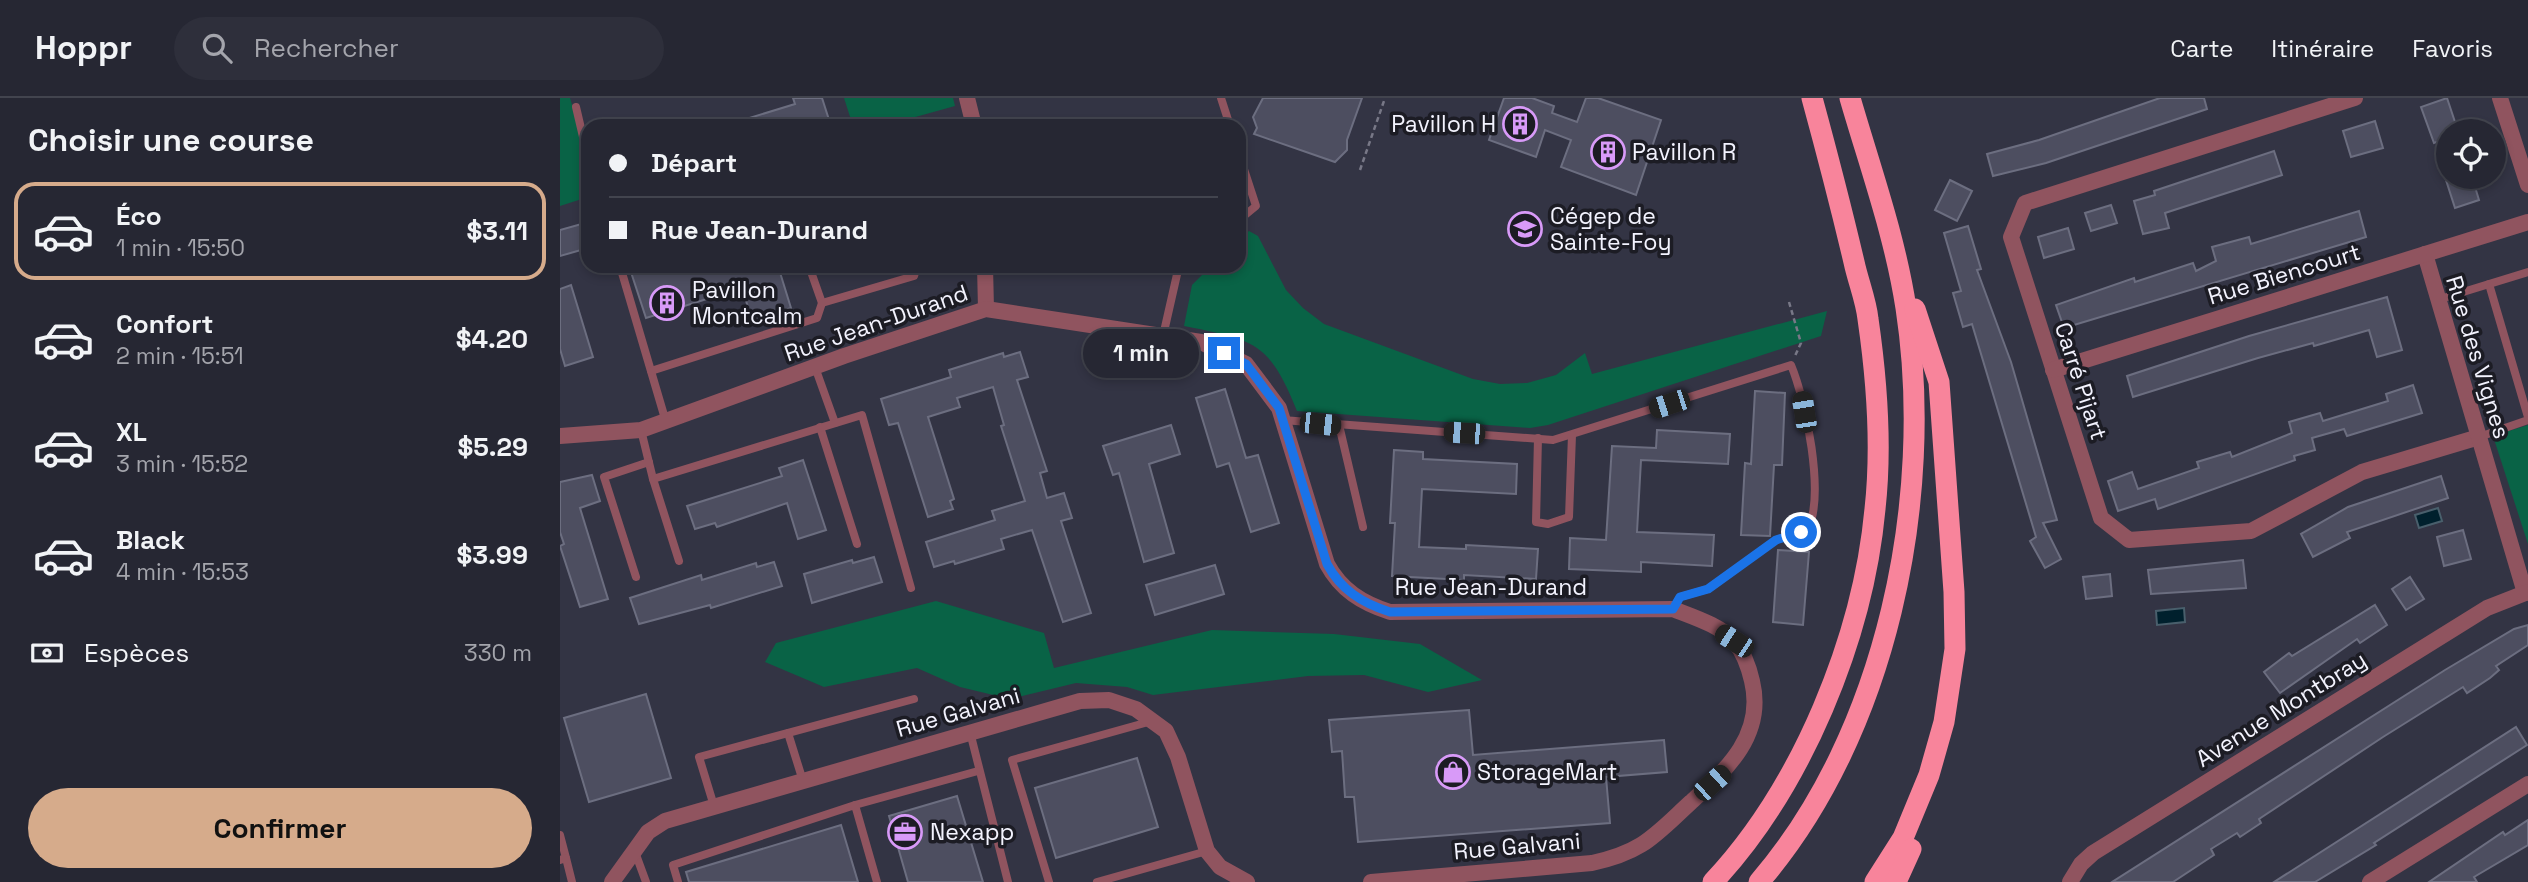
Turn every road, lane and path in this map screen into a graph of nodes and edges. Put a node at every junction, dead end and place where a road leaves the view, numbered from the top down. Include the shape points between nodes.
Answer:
1 (967, 98) edge
2 (1221, 98) edge
3 (1385, 98) edge
4 (1797, 98) edge
5 (1812, 98) edge
6 (1850, 98) edge
7 (2355, 98) edge
8 (2500, 98) edge
9 (576, 107) dead end
10 (972, 119) edge
11 (1228, 119) edge
12 (581, 128) edge
13 (1360, 170) dead end
14 (1246, 175) edge
15 (2528, 186) edge
16 (1246, 214) edge
17 (2528, 222) edge
18 (1845, 223) junction
19 (1895, 247) junction
20 (2425, 254) junction
21 (2528, 272) edge
22 (622, 273) edge
23 (811, 273) edge
24 (915, 273) edge
25 (985, 273) edge
26 (1177, 273) edge
27 (2489, 284) junction
28 (2437, 300) junction
29 (1789, 302) dead end
30 (822, 303) junction
31 (986, 309) junction
32 (1163, 336) junction
33 (1801, 343) dead end
34 (815, 367) junction
35 (2053, 370) junction
36 (651, 372) junction
37 (2528, 419) edge
38 (1282, 420) junction
39 (666, 422) junction
40 (835, 423) junction
41 (1339, 425) junction
42 (820, 428) junction
43 (641, 430) junction
44 (560, 436) edge
45 (1572, 436) junction
46 (2479, 437) junction
47 (1538, 438) junction
48 (649, 462) junction
49 (653, 479) junction
50 (1363, 527) dead end
51 (857, 544) dead end
52 (679, 561) dead end
53 (636, 577) dead end
54 (911, 588) dead end
55 (2527, 593) edge
56 (1673, 609) junction
57 (914, 699) dead end
58 (1152, 721) junction
59 (1944, 722) junction
60 (970, 732) junction
61 (788, 733) junction
62 (978, 771) junction
63 (803, 781) junction
64 (2528, 784) edge
65 (855, 805) junction
66 (715, 806) junction
67 (560, 835) edge
68 (635, 851) junction
69 (1208, 851) junction
70 (1624, 856) joint
71 (563, 859) edge
72 (1720, 875) edge
73 (572, 882) edge
74 (612, 882) edge
75 (646, 882) edge
76 (678, 882) edge
77 (877, 882) edge
78 (1008, 882) edge
79 (1049, 882) edge
80 (1097, 882) edge
81 (1247, 882) edge
82 (1371, 882) edge
83 (1759, 882) edge
84 (1875, 882) edge
85 (1896, 882) edge
86 (2070, 882) edge
87 (2370, 882) edge

1 - 10 street
2 - 11 lane
3 - 13 path
4 - 18 highway
5 - 18 highway
6 - 19 highway
7 - 35 street, Carré Pijart via 2025,202 2011,237
8 - 15 street
9 - 12 lane
14 - 16 lane via 1256,206
17 - 20 street, Rue Biencourt
18 - 72 highway via 1868,315 1874,364 1878,465 1870,550 1850,636 1812,730 1777,798
19 - 59 highway via 1939,382 1955,621
19 - 83 highway via 1912,363 1912,459 1901,569 1882,643 1847,744 1805,821
20 - 28 street, Rue des Vignes
20 - 35 street, Rue Biencourt
21 - 27 lane
22 - 36 lane
23 - 30 lane
24 - 30 lane
25 - 31 street
26 - 32 lane
27 - 28 lane
27 - 37 lane
28 - 46 street, Rue des Vignes
29 - 33 path
30 - 36 lane via 817,318
31 - 32 street, Rue Jean-Durand
31 - 34 street, Rue Jean-Durand
32 - 38 street, Rue Jean-Durand via 1201,342 1246,364 1279,408
34 - 39 street, Rue Jean-Durand
34 - 40 lane
35 - 46 street, Carré Pijart via 2101,519 2129,540 2251,531 2362,472
36 - 39 lane
37 - 46 lane
38 - 41 lane
38 - 56 street, Rue Jean-Durand via 1327,564 1336,579 1367,605 1390,612
39 - 43 street, Rue Jean-Durand
40 - 42 lane
40 - 54 lane via 862,415
41 - 47 lane
41 - 50 lane
42 - 49 lane
42 - 51 lane
43 - 44 street, Rue Jean-Durand
43 - 48 lane
45 - 47 lane
45 - 47 lane via 1569,517 1548,524 1536,522
45 - 56 lane via 1791,366 1800,386 1814,480 1813,519 1808,528 1776,540 1708,589 1680,597
46 - 55 street, Rue des Vignes
48 - 49 lane
48 - 53 lane via 604,477
49 - 52 lane
55 - 86 street, Avenue Montbray via 2487,608 2093,853
56 - 70 street, Rue Jean-Durand via 1734,641 1748,667 1755,695 1754,724 1729,767 1646,844
57 - 61 lane
58 - 60 street, Rue Galvani via 1127,705 1089,699
58 - 69 street, Rue Galvani via 1166,731 1175,748
58 - 79 lane via 1012,760
59 - 84 highway via 1917,806
59 - 85 highway via 1939,778
60 - 62 lane
60 - 63 street, Rue Galvani
61 - 63 lane
61 - 66 lane via 699,757
62 - 65 lane
62 - 78 lane
63 - 66 street, Rue Galvani
64 - 87 street
65 - 76 lane via 673,865
65 - 77 lane
66 - 68 street, Rue Galvani via 658,824
67 - 71 lane
68 - 74 street, Rue Galvani
68 - 75 lane
69 - 80 lane
69 - 81 street, Rue Galvani via 1220,867
70 - 82 street, Rue Galvani via 1592,863
71 - 73 lane

